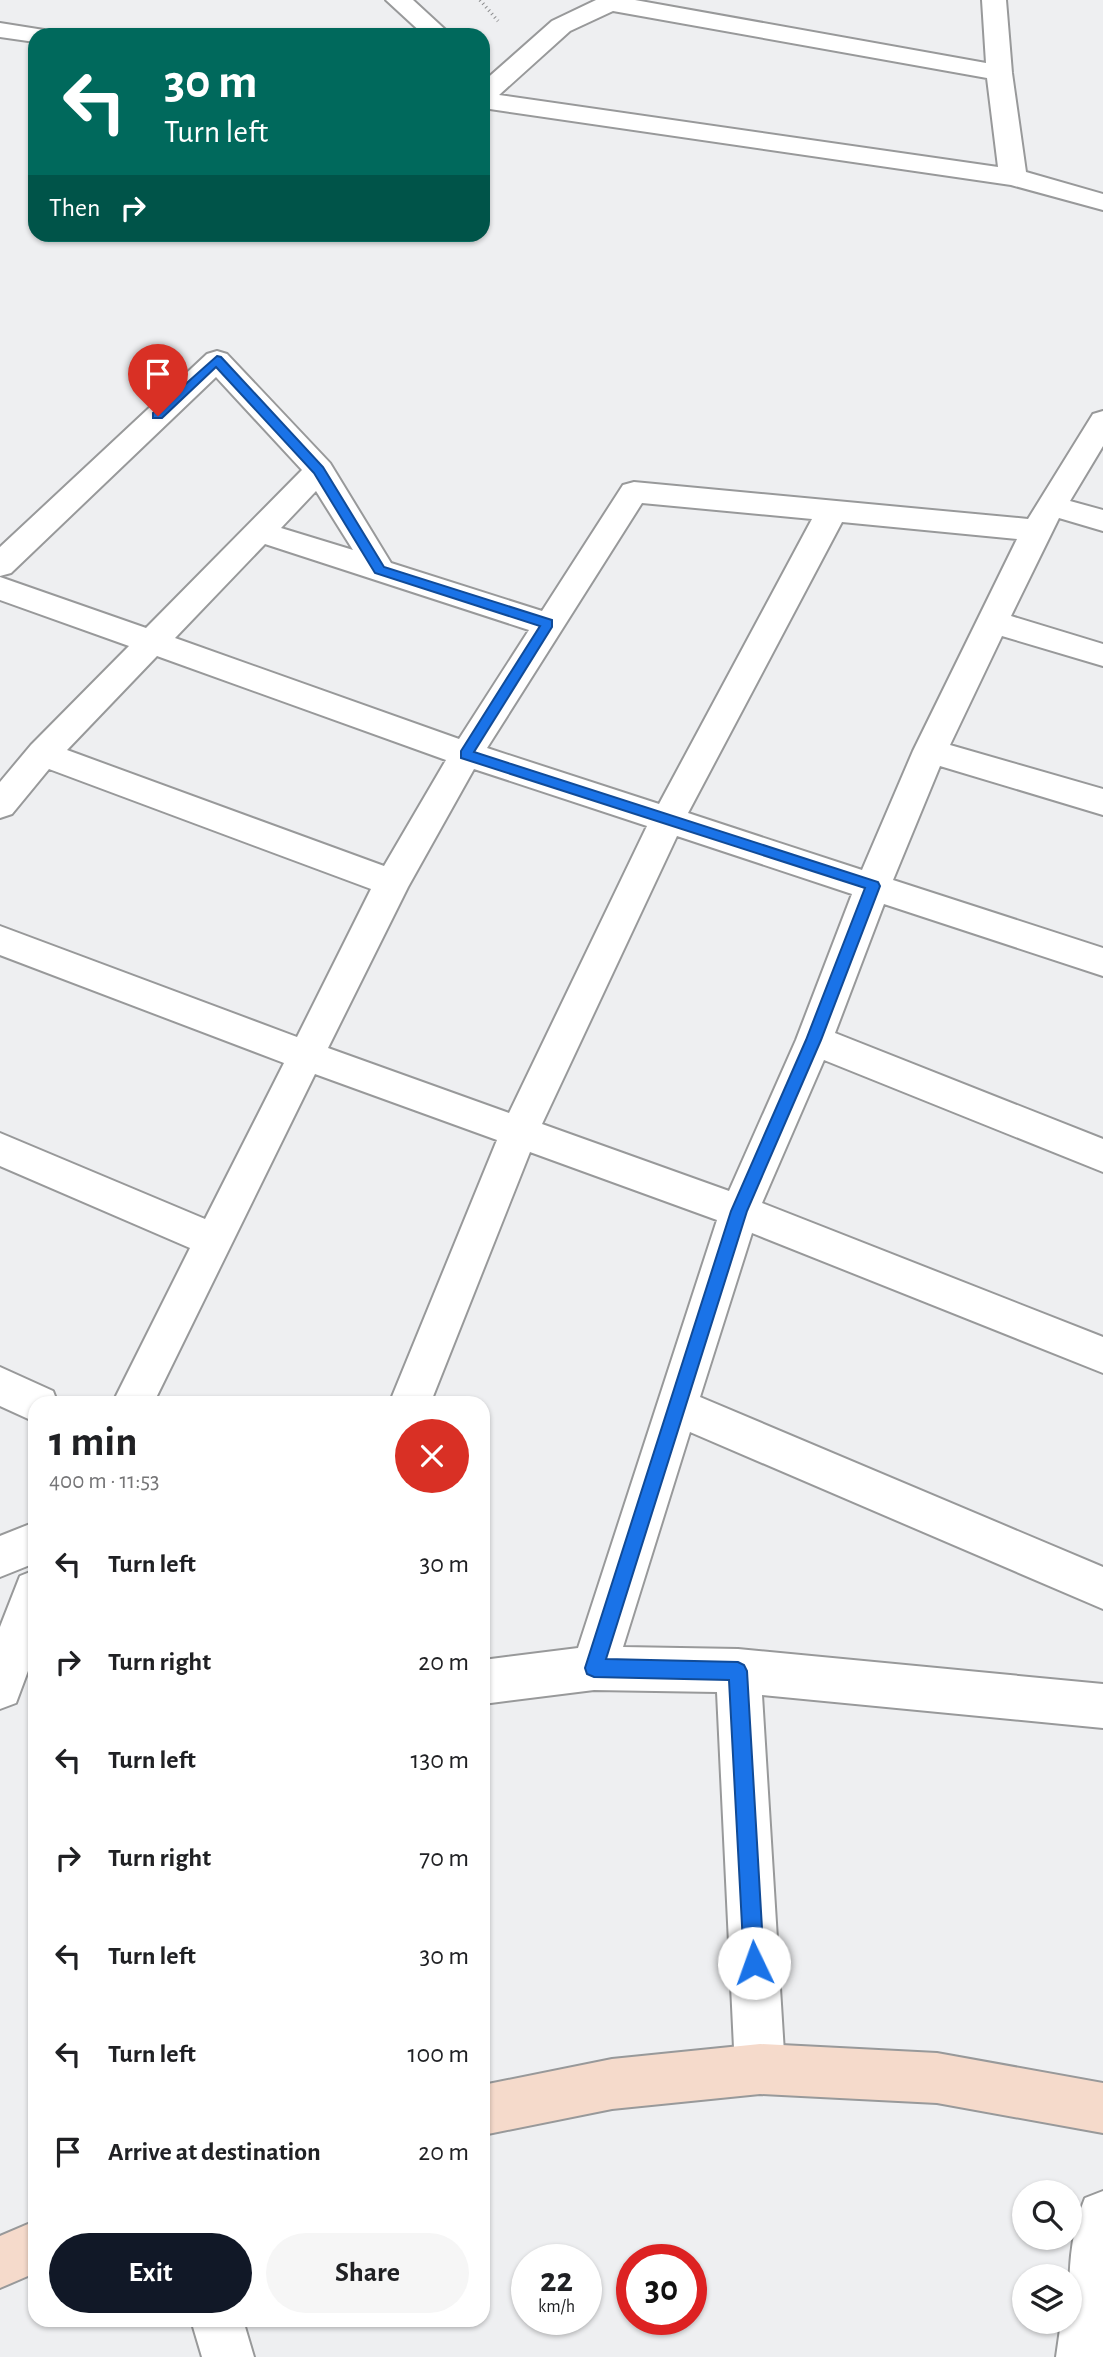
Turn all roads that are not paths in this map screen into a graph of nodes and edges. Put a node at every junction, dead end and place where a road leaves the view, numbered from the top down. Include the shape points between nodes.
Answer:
1 (398, 0) edge
2 (994, 0) edge
3 (613, 1) edge
4 (431, 28) edge
5 (0, 30) edge
6 (28, 34) edge
7 (999, 73) junction
8 (490, 91) edge
9 (490, 98) edge
10 (1013, 177) junction
11 (1103, 202) edge
12 (1103, 421) edge
13 (319, 470) junction
14 (832, 511) junction
15 (1043, 518) junction
16 (1103, 521) edge
17 (261, 532) junction
18 (0, 565) edge
19 (380, 570) junction
20 (0, 588) edge
21 (993, 622) junction
22 (548, 624) junction
23 (151, 644) junction
24 (1103, 654) edge
25 (930, 751) junction
26 (43, 754) junction
27 (466, 754) junction
28 (1103, 802) edge
29 (0, 805) edge
30 (667, 820) junction
31 (392, 883) junction
32 (873, 886) junction
33 (0, 940) edge
34 (1103, 962) edge
35 (814, 1040) junction
36 (307, 1056) junction
37 (519, 1132) junction
38 (0, 1149) edge
39 (1103, 1156) edge
40 (739, 1211) junction
41 (215, 1241) junction
42 (1103, 1355) edge
43 (0, 1386) edge
44 (136, 1396) edge
45 (412, 1396) edge
46 (28, 1399) edge
47 (677, 1407) junction
48 (28, 1545) edge
49 (0, 1557) edge
50 (1103, 1588) edge
51 (28, 1610) edge
52 (594, 1668) junction
53 (738, 1671) junction
54 (490, 1681) edge
55 (0, 1687) edge
56 (1103, 1706) edge
57 (760, 2070) junction
58 (1103, 2108) edge
59 (490, 2109) edge
60 (1103, 2216) edge
61 (28, 2250) edge
62 (0, 2262) edge
63 (220, 2327) edge
64 (228, 2357) edge
65 (1082, 2357) edge

1 - 4 street
2 - 7 street
3 - 7 street
3 - 8 street via 561,26
5 - 6 street
7 - 10 street
9 - 10 street
10 - 11 street
12 - 15 street
13 - 17 street
13 - 18 street via 217,360
13 - 19 street
14 - 15 street
14 - 22 street via 634,492
14 - 30 street
15 - 16 street
15 - 21 street
17 - 19 street
17 - 23 street
19 - 22 street
20 - 23 street
21 - 24 street
21 - 25 street
22 - 27 street
23 - 26 street
23 - 27 street
25 - 28 street
25 - 32 street
26 - 29 street
26 - 31 street
27 - 30 street
27 - 31 street
30 - 32 street
30 - 37 street
31 - 36 street
32 - 34 street
32 - 35 street
33 - 36 street
35 - 39 street
35 - 40 street
36 - 37 street
36 - 41 street
37 - 40 street
37 - 45 street
38 - 41 street
40 - 42 street
40 - 47 street
41 - 44 street
43 - 46 street
47 - 50 street
47 - 52 street
48 - 49 street
51 - 55 street
52 - 53 street
52 - 54 street
53 - 56 street
53 - 57 street
57 - 58 street via 937,2078
57 - 59 street via 612,2084
60 - 65 street
61 - 62 street
63 - 64 street

